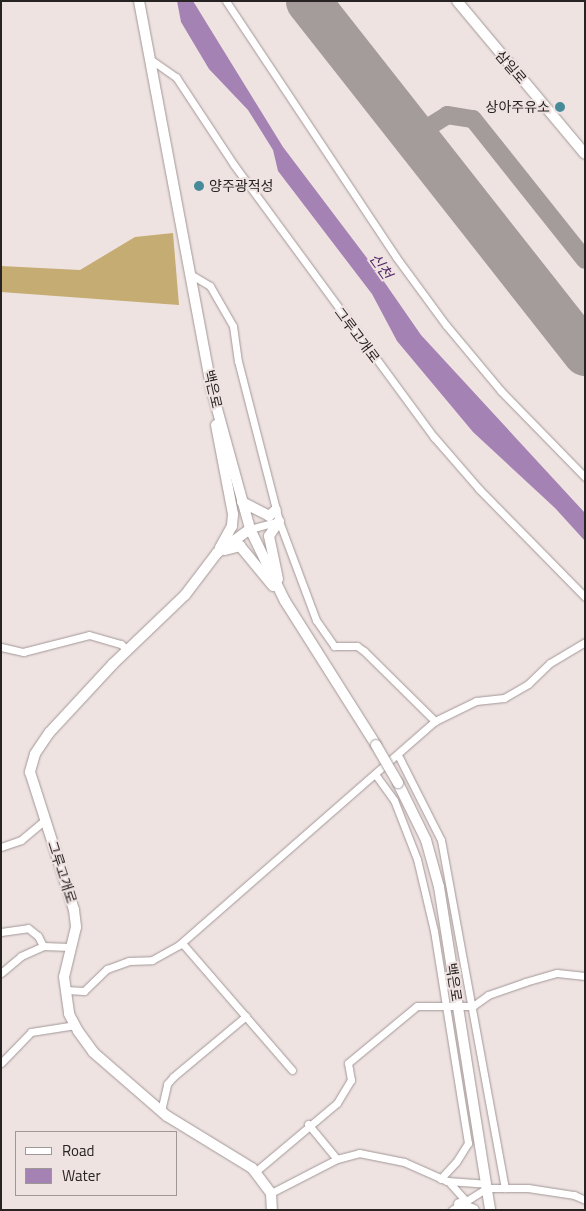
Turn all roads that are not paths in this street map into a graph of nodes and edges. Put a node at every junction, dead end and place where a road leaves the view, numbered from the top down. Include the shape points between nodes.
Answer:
1 (139, 1) edge
2 (226, 1) edge
3 (457, 1) edge
4 (150, 59) junction
5 (585, 154) edge
6 (190, 274) junction
7 (212, 387) junction
8 (585, 477) edge
9 (242, 502) junction
10 (276, 510) junction
11 (279, 521) junction
12 (250, 529) junction
13 (217, 553) junction
14 (281, 594) junction
15 (585, 597) edge
16 (585, 642) edge
17 (1, 647) edge
18 (127, 650) junction
19 (435, 721) junction
20 (398, 755) junction
21 (375, 774) junction
22 (44, 821) junction
23 (1, 847) edge
24 (1, 932) edge
25 (182, 943) junction
26 (43, 946) junction
27 (70, 947) junction
28 (1, 973) edge
29 (585, 976) edge
30 (66, 990) junction
31 (458, 1006) junction
32 (473, 1006) junction
33 (445, 1007) junction
34 (246, 1016) junction
35 (75, 1025) junction
36 (1, 1063) edge
37 (292, 1070) dead end
38 (161, 1110) junction
39 (308, 1124) junction
40 (337, 1159) junction
41 (255, 1172) junction
42 (440, 1178) junction
43 (448, 1181) junction
44 (486, 1186) junction
45 (505, 1188) junction
46 (271, 1193) junction
47 (585, 1200) edge
48 (459, 1205) edge
49 (272, 1210) edge
50 (474, 1210) edge
51 (490, 1210) edge

1 - 4 main road, 백은로
2 - 8 street via 396,257 446,325 500,391
3 - 5 main road, 삼일로
4 - 6 main road, 백은로
4 - 15 street, 그루고개로 via 176,77 234,165 434,438
6 - 7 main road, 백은로
6 - 10 street via 210,286 233,326 238,361
7 - 9 main road, 백은로
7 - 13 main road via 233,514 228,536
9 - 10 main road via 269,516
9 - 12 main road, 백은로
10 - 11 street
11 - 12 street
11 - 14 main road via 270,541
11 - 19 street via 316,620 327,640 334,646 357,646 364,651
12 - 13 main road, 그루고개로
12 - 14 main road, 백은로
13 - 14 main road via 240,546
13 - 18 main road, 그루고개로 via 185,595
14 - 31 main road, 백은로, bridge via 376,745 426,840 439,888
16 - 19 street via 550,663 528,684 504,698 476,701
17 - 18 street via 23,652 90,635 121,644
18 - 22 main road, 그루고개로 via 35,754 30,772
19 - 20 street
20 - 21 street
20 - 32 street via 441,840
21 - 25 street
21 - 33 street via 394,800 417,859 434,931
22 - 23 street via 21,840
22 - 27 main road, 그루고개로 via 74,910 76,927
24 - 26 street via 28,928 38,936
25 - 30 street via 152,960 129,960 107,969 84,991
25 - 34 street
26 - 27 street
26 - 28 street via 20,956
27 - 30 main road, 그루고개로 via 64,977
29 - 32 street via 549,975 488,995
30 - 35 main road, 그루고개로 via 69,1014
31 - 32 street
31 - 33 street
31 - 44 main road, 백은로
32 - 45 street
33 - 39 street via 417,1006 348,1063 351,1080 337,1103
33 - 42 street via 468,1143
34 - 37 street
34 - 38 street via 173,1077 167,1084
35 - 36 street via 31,1032
35 - 38 main road, 그루고개로 via 94,1052
38 - 41 main road, 그루고개로 via 181,1126 240,1158
39 - 40 street
39 - 41 street
40 - 42 street via 359,1153 404,1162
40 - 46 street
41 - 46 main road, 그루고개로
42 - 43 street
43 - 44 street
43 - 48 street
44 - 45 street
44 - 48 street
44 - 51 main road, 백은로
45 - 47 street via 528,1188 574,1195
46 - 49 main road
48 - 50 main road

